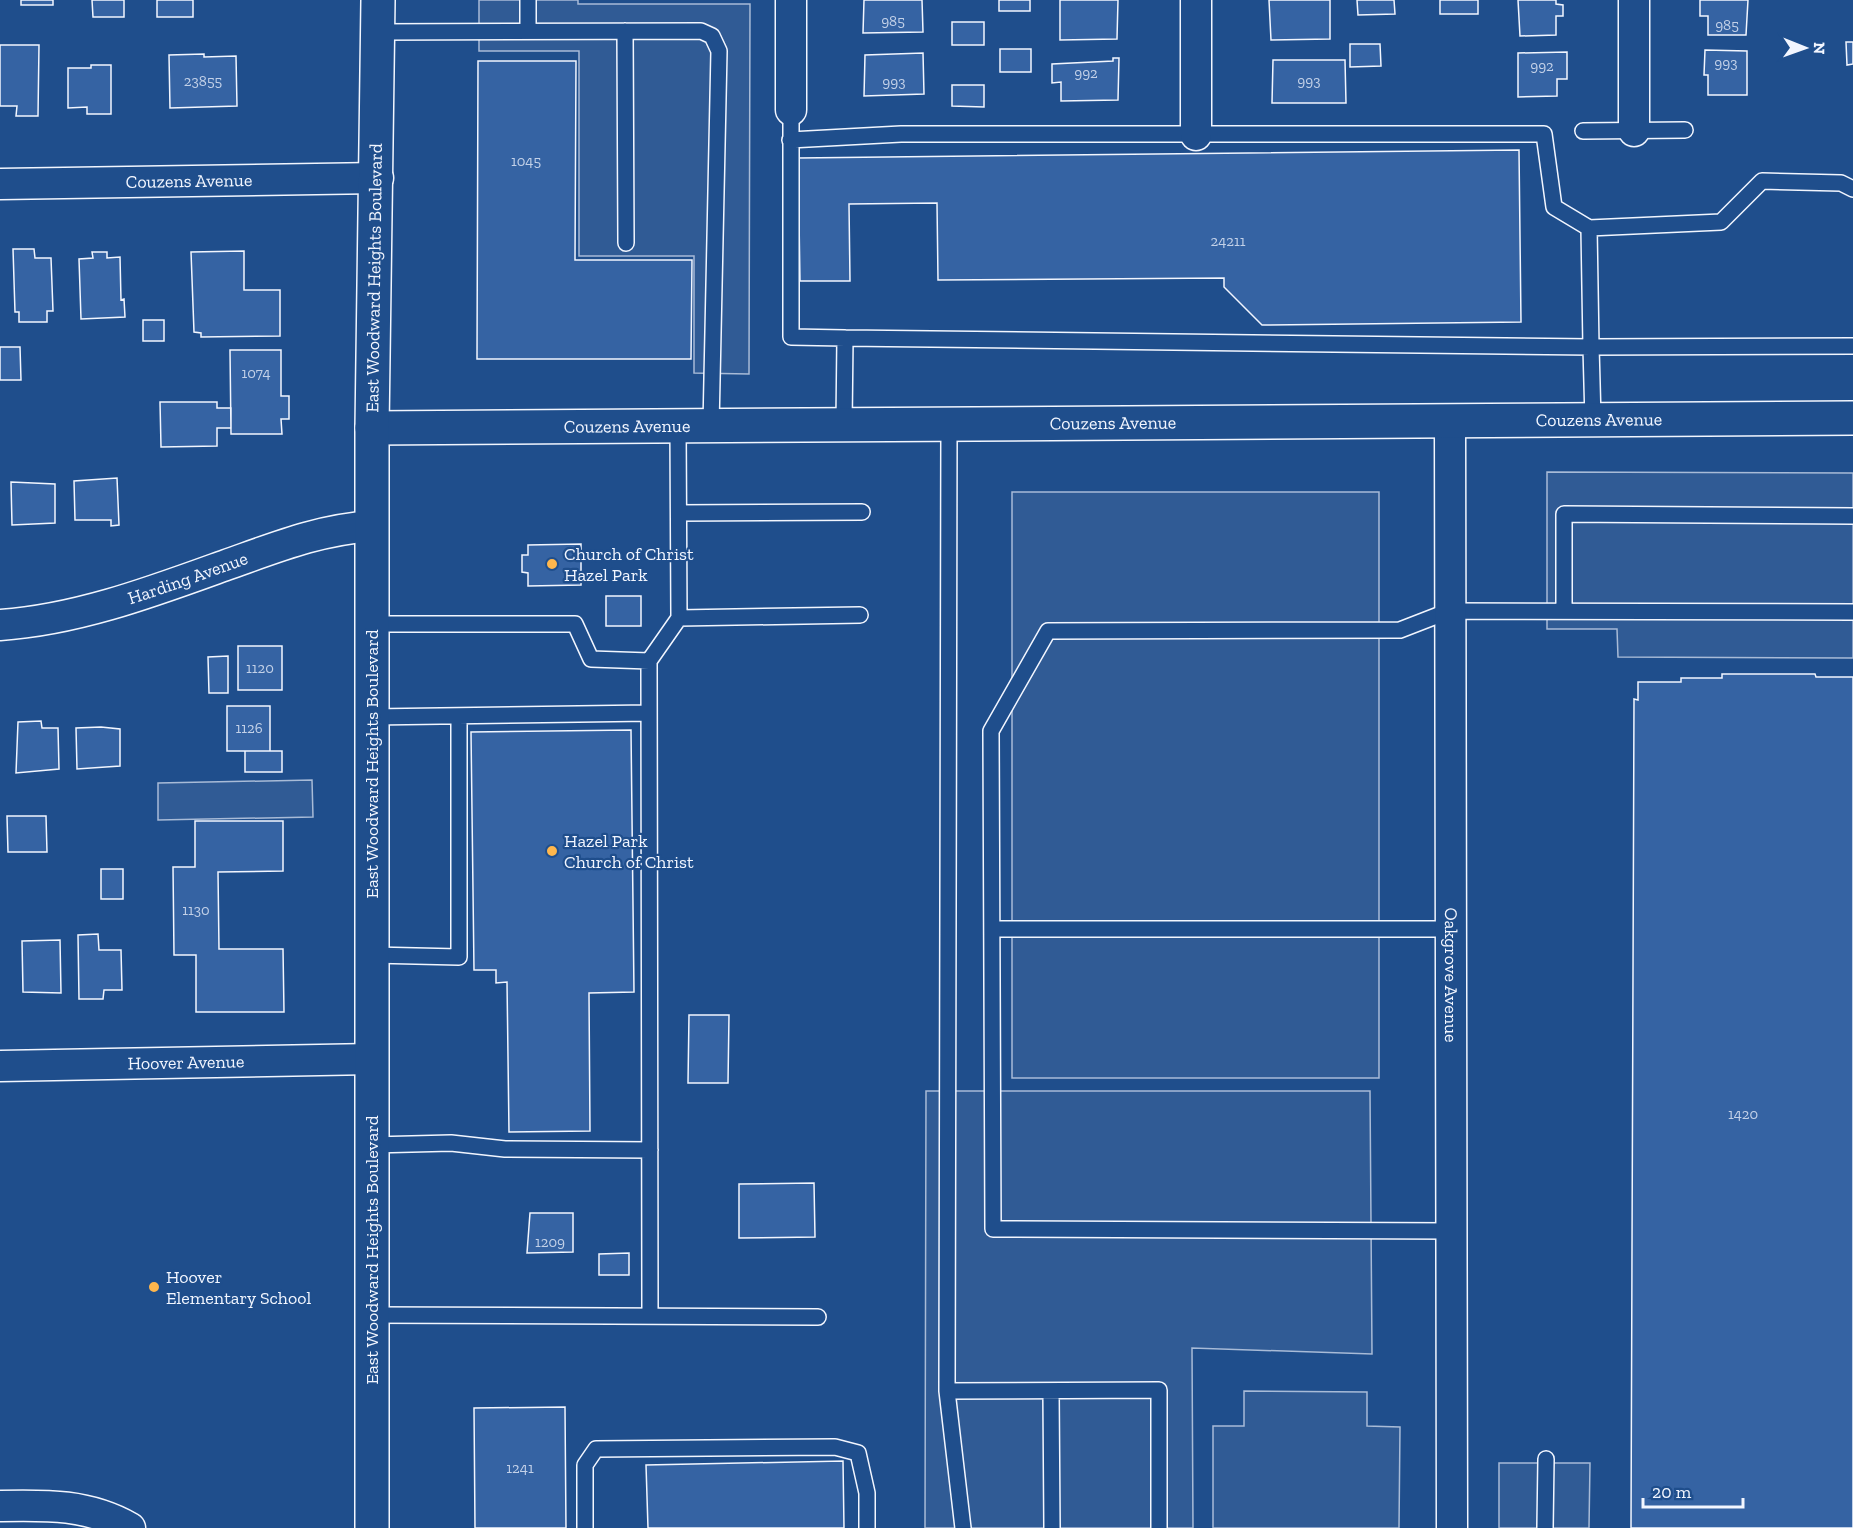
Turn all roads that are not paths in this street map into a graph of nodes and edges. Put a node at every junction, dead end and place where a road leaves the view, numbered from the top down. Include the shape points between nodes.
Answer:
1 (528, 0) edge
2 (791, 0) edge
3 (1196, 0) edge
4 (1634, 0) edge
5 (379, 16) edge
6 (528, 31) junction
7 (624, 31) junction
8 (791, 110) joint
9 (1685, 130) dead end
10 (1583, 131) dead end
11 (1634, 131) junction
12 (1196, 135) junction
13 (790, 140) junction
14 (378, 178) junction
15 (0, 184) edge
16 (1853, 189) edge
17 (1589, 228) junction
18 (626, 243) dead end
19 (845, 338) junction
20 (1853, 346) edge
21 (1591, 347) junction
22 (1853, 418) edge
23 (1593, 420) junction
24 (1450, 421) junction
25 (949, 423) junction
26 (843, 424) junction
27 (711, 426) junction
28 (678, 427) junction
29 (372, 428) junction
30 (862, 512) dead end
31 (679, 513) junction
32 (1853, 516) edge
33 (372, 525) junction
34 (1449, 610) junction
35 (1564, 611) junction
36 (1853, 612) edge
37 (860, 615) dead end
38 (679, 618) junction
39 (372, 624) junction
40 (0, 625) edge
41 (649, 661) junction
42 (649, 713) junction
43 (459, 716) junction
44 (372, 717) junction
45 (992, 929) junction
46 (1451, 929) junction
47 (372, 955) junction
48 (372, 1059) junction
49 (0, 1066) edge
50 (372, 1145) junction
51 (650, 1150) junction
52 (1452, 1231) junction
53 (372, 1315) junction
54 (650, 1316) junction
55 (818, 1317) dead end
56 (947, 1391) junction
57 (1051, 1392) junction
58 (1545, 1459) dead end
59 (0, 1506) edge
60 (93, 1520) edge
61 (130, 1528) edge
62 (372, 1528) edge
63 (585, 1528) edge
64 (867, 1528) edge
65 (963, 1528) edge
66 (1052, 1528) edge
67 (1159, 1528) edge
68 (1452, 1528) edge
69 (1545, 1528) edge

1 - 6 lane
2 - 8 street
3 - 12 street
4 - 11 street
5 - 6 lane
5 - 14 street, East Woodward Heights Boulevard
6 - 7 lane
7 - 18 lane
7 - 27 lane via 701,31 712,36 719,51
8 - 13 lane
9 - 11 lane
10 - 11 lane
12 - 13 lane via 901,134
12 - 17 lane via 1544,134 1554,207
13 - 19 lane via 791,337
14 - 15 street, Couzens Avenue
14 - 29 street, East Woodward Heights Boulevard
16 - 17 lane via 1841,183 1762,181 1721,222
17 - 21 lane
19 - 21 lane
19 - 26 lane
20 - 21 lane
21 - 23 lane
22 - 23 street, Couzens Avenue
23 - 24 street, Couzens Avenue
24 - 25 street, Couzens Avenue
24 - 34 street, Oakgrove Avenue
25 - 26 street, Couzens Avenue
25 - 56 lane
26 - 27 street, Couzens Avenue
27 - 28 street, Couzens Avenue
28 - 29 street, Couzens Avenue
28 - 31 lane
29 - 33 street, East Woodward Heights Boulevard
30 - 31 lane
31 - 38 lane
32 - 35 lane via 1564,514
33 - 39 street, East Woodward Heights Boulevard
33 - 40 street, Harding Avenue via 316,533 109,604
34 - 35 lane
34 - 45 lane via 1400,630 1048,631 991,731
34 - 46 street, Oakgrove Avenue
35 - 36 lane
37 - 38 lane
38 - 41 lane
39 - 41 lane via 575,624 591,659
39 - 44 street, East Woodward Heights Boulevard
41 - 42 lane
42 - 43 lane
42 - 51 lane
43 - 44 lane
43 - 47 lane via 459,957
44 - 47 street, East Woodward Heights Boulevard
45 - 46 lane
45 - 52 lane via 993,1229
46 - 52 street, Oakgrove Avenue
47 - 48 street, East Woodward Heights Boulevard
48 - 49 street, Hoover Avenue
48 - 50 street, East Woodward Heights Boulevard
50 - 51 lane via 451,1143 505,1149
50 - 53 street, East Woodward Heights Boulevard
51 - 54 lane
52 - 68 street, Oakgrove Avenue
53 - 54 lane
53 - 62 street, East Woodward Heights Boulevard
54 - 55 lane
56 - 57 lane
56 - 65 lane
57 - 66 lane
57 - 67 lane via 1159,1390
58 - 69 lane
59 - 60 street via 57,1504
60 - 61 street
63 - 64 lane via 585,1466 596,1449 835,1447 858,1453 867,1493

